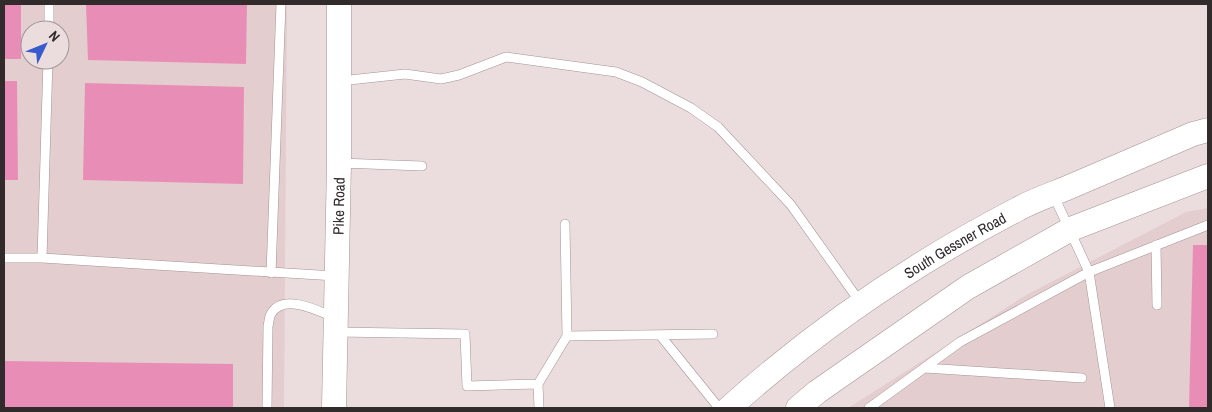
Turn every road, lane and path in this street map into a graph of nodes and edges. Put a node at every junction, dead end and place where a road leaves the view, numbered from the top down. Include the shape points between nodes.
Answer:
1 (49, 4) edge
2 (281, 4) edge
3 (339, 4) edge
4 (49, 20) edge
5 (48, 70) edge
6 (339, 81) junction
7 (1208, 130) edge
8 (339, 163) junction
9 (422, 166) dead end
10 (1208, 176) edge
11 (1052, 194) junction
12 (565, 224) dead end
13 (1208, 225) edge
14 (1069, 230) junction
15 (1156, 246) junction
16 (4, 258) edge
17 (42, 258) junction
18 (1089, 272) junction
19 (271, 273) junction
20 (337, 277) junction
21 (861, 304) junction
22 (1157, 305) dead end
23 (336, 325) junction
24 (713, 334) dead end
25 (660, 335) junction
26 (567, 336) junction
27 (924, 368) junction
28 (1082, 378) dead end
29 (538, 384) junction
30 (267, 408) edge
31 (334, 408) edge
32 (539, 408) edge
33 (719, 408) edge
34 (729, 408) edge
35 (798, 408) edge
36 (869, 408) edge
37 (1110, 408) edge

1 - 4 lane
2 - 19 lane
3 - 6 main road, Pike Road
5 - 17 lane
6 - 8 main road, Pike Road
6 - 21 lane via 405,74 441,79 506,57 616,72 642,82 691,108 718,127 791,205
7 - 11 main road, South Gessner Road
8 - 9 lane
8 - 20 main road, Pike Road
10 - 14 main road
11 - 14 lane
11 - 21 main road, South Gessner Road via 1020,208
12 - 26 lane
13 - 15 lane
14 - 18 lane
14 - 35 main road via 968,287
15 - 18 lane
15 - 22 lane
16 - 17 lane
17 - 19 lane
18 - 27 lane via 960,342
18 - 37 lane
19 - 20 lane
20 - 23 main road, Pike Road
21 - 34 main road, South Gessner Road via 771,371
23 - 29 lane via 465,334 467,386
23 - 30 lane via 302,305 279,307 271,314
23 - 31 main road, Pike Road
24 - 25 lane
25 - 26 lane
25 - 33 lane
26 - 29 lane
27 - 28 lane
27 - 36 lane
29 - 32 lane

